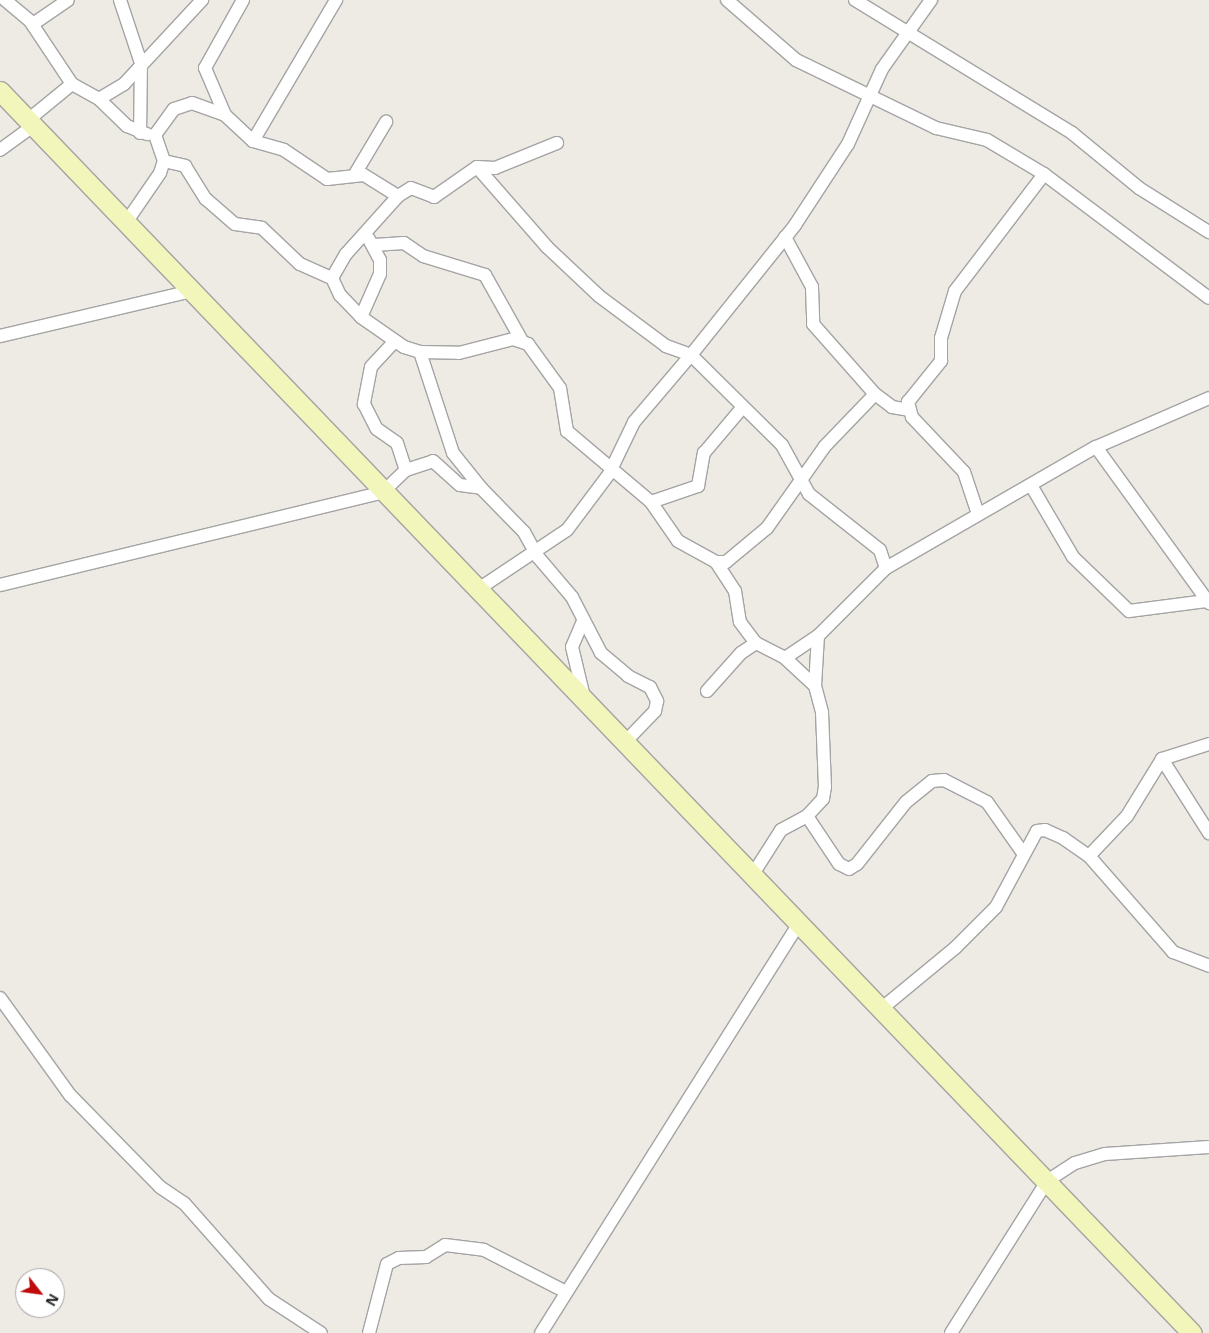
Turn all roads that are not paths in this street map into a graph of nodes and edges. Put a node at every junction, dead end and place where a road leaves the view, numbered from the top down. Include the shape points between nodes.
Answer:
1 (5, 0) edge
2 (68, 0) edge
3 (120, 0) edge
4 (202, 0) edge
5 (243, 0) edge
6 (336, 0) edge
7 (727, 0) edge
8 (855, 0) edge
9 (931, 0) edge
10 (33, 24) junction
11 (907, 36) junction
12 (141, 63) junction
13 (72, 84) junction
14 (0, 91) edge
15 (871, 96) junction
16 (99, 99) junction
17 (225, 115) junction
18 (386, 122) dead end
19 (31, 123) junction
20 (140, 133) junction
21 (155, 135) junction
22 (253, 141) junction
23 (557, 143) dead end
24 (0, 150) edge
25 (164, 161) junction
26 (477, 167) junction
27 (355, 174) junction
28 (1044, 174) junction
29 (398, 196) junction
30 (125, 224) junction
31 (1209, 232) edge
32 (785, 237) junction
33 (370, 241) junction
34 (332, 278) junction
35 (192, 291) junction
36 (1209, 298) edge
37 (361, 317) junction
38 (0, 336) edge
39 (395, 341) junction
40 (522, 341) junction
41 (420, 352) junction
42 (691, 355) junction
43 (875, 394) junction
44 (1209, 398) edge
45 (742, 408) junction
46 (909, 410) junction
47 (1096, 447) junction
48 (613, 468) junction
49 (406, 470) junction
50 (801, 480) junction
51 (1032, 487) junction
52 (481, 488) junction
53 (383, 492) junction
54 (651, 502) junction
55 (978, 514) junction
56 (535, 548) junction
57 (716, 562) junction
58 (886, 568) junction
59 (0, 585) edge
60 (477, 590) junction
61 (1208, 602) edge
62 (583, 621) junction
63 (818, 636) junction
64 (756, 643) junction
65 (785, 658) junction
66 (815, 686) junction
67 (707, 691) dead end
68 (585, 700) junction
69 (627, 740) junction
70 (1209, 744) edge
71 (1162, 759) junction
72 (807, 816) junction
73 (1209, 833) edge
74 (1023, 854) junction
75 (1089, 856) junction
76 (753, 874) junction
77 (799, 923) junction
78 (1209, 966) edge
79 (0, 998) edge
80 (881, 1008) junction
81 (1209, 1147) edge
82 (1047, 1181) junction
83 (566, 1292) junction
84 (321, 1333) edge
85 (369, 1333) edge
86 (541, 1333) edge
87 (951, 1333) edge
88 (1192, 1333) edge

1 - 10 street
2 - 10 street
3 - 12 street
4 - 12 street
5 - 17 street via 205,68
6 - 22 street
7 - 15 street via 796,60
8 - 11 street
9 - 11 street
10 - 13 street
11 - 15 street via 882,69
11 - 31 street via 1056,122 1139,188
12 - 16 street via 124,84
12 - 20 street
13 - 16 street
13 - 19 street
14 - 19 main road
15 - 28 street via 936,128 987,140
15 - 32 street via 848,144
16 - 20 street
17 - 21 street via 185,103
17 - 22 street
18 - 27 street
19 - 24 street
19 - 30 main road
20 - 21 street
21 - 25 street
22 - 27 street via 284,150 327,179
23 - 26 street via 495,168
25 - 30 street
25 - 34 street via 185,166 206,200 234,224 262,228 300,264
26 - 29 street via 434,197 411,188
26 - 42 street via 546,247 599,296 666,346
27 - 29 street via 379,182
28 - 36 street
28 - 46 street via 955,291 941,338 941,362 913,392
29 - 33 street
30 - 35 main road
32 - 42 street
32 - 43 street via 812,287 812,324
33 - 34 street via 346,254
33 - 37 street via 380,260 380,274
33 - 40 street via 404,243 423,256 485,276
34 - 37 street via 340,295
35 - 38 street
35 - 53 main road
37 - 39 street
39 - 41 street
39 - 49 street via 371,366 364,404 377,429 397,443
40 - 41 street via 495,340 443,355
40 - 48 street via 560,388 566,431
41 - 52 street via 453,453
42 - 45 street
42 - 48 street via 634,422
43 - 46 street via 892,407
43 - 50 street via 838,431
44 - 47 street
45 - 50 street via 782,445
45 - 54 street via 704,453 698,486
46 - 55 street via 923,431 964,472
47 - 51 street
47 - 61 street
48 - 54 street
48 - 56 street via 567,530
49 - 52 street via 433,460 460,485
49 - 53 street
50 - 57 street via 777,517 746,548 726,562
50 - 58 street via 809,494 880,550
51 - 55 street
51 - 61 street via 1073,557 1129,611
52 - 56 street
53 - 59 street
53 - 60 main road
54 - 57 street via 678,541
55 - 58 street
56 - 60 street
56 - 62 street via 572,597
57 - 64 street via 735,591 740,622
58 - 63 street
60 - 68 main road
62 - 68 street via 572,647
62 - 69 street via 601,653 628,676 650,688 657,701 655,711
63 - 65 street
63 - 66 street
64 - 65 street
64 - 67 street
65 - 66 street
66 - 72 street via 822,712 824,787 823,799
68 - 69 main road
69 - 76 main road
70 - 71 street
71 - 73 street
71 - 75 street via 1127,816
72 - 74 street via 823,846 839,864 849,869 906,802 932,781 944,780 987,802
72 - 76 street via 781,830
74 - 75 street via 1037,831 1045,830
74 - 80 street via 996,907 955,948
75 - 78 street via 1173,952
76 - 77 main road
77 - 80 main road
77 - 83 street
79 - 84 street via 70,1096 160,1188 184,1203 268,1299
80 - 82 main road
81 - 82 street via 1105,1154 1075,1163
82 - 87 street
82 - 88 main road
83 - 85 street via 484,1250 445,1245 426,1257 399,1258 387,1264
83 - 86 street

